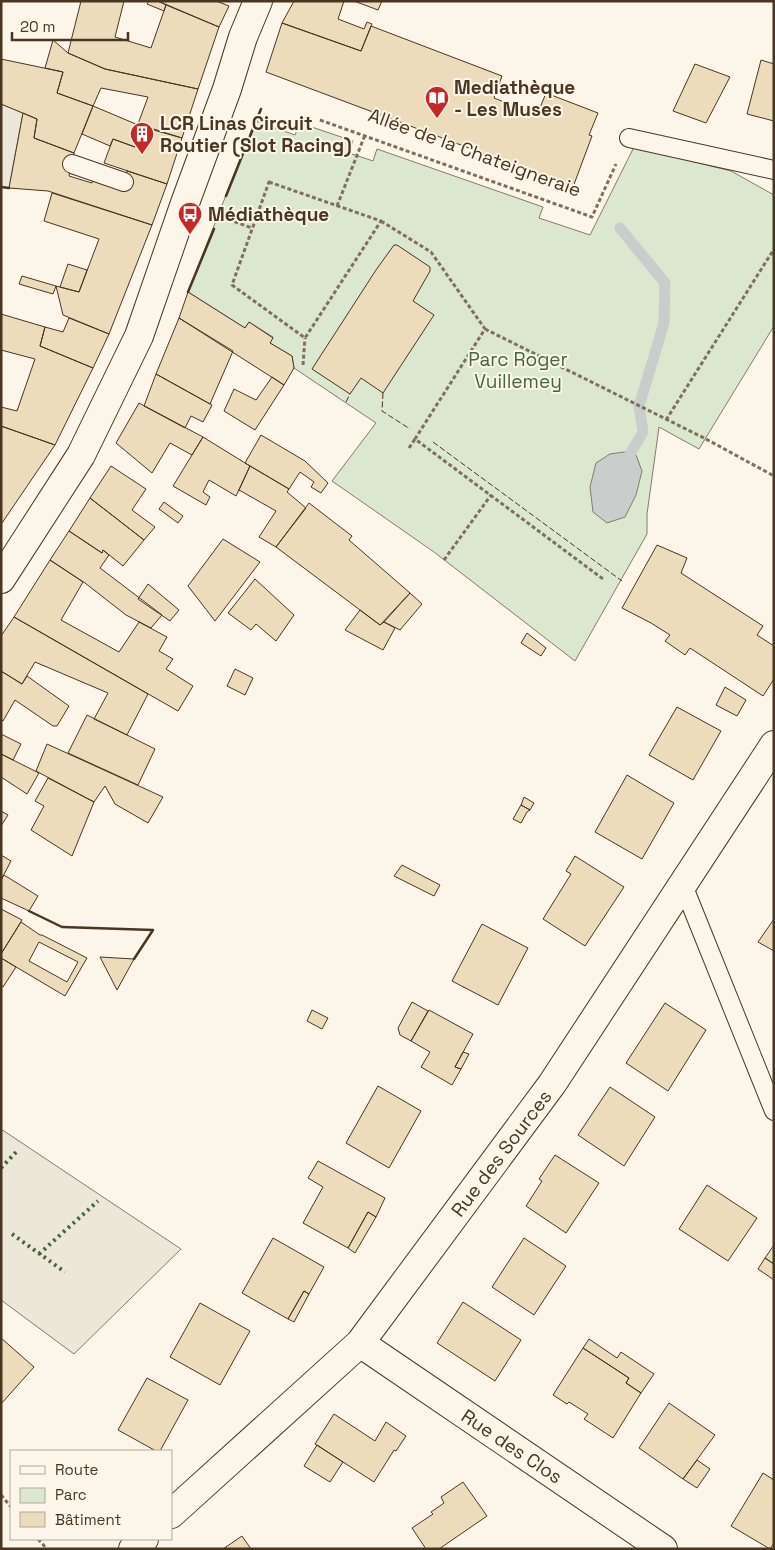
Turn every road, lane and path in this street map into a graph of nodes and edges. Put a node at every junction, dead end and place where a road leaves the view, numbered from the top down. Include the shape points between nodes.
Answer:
1 (258, 1) edge
2 (320, 120) dead end
3 (365, 135) junction
4 (629, 138) joint
5 (72, 164) dead end
6 (774, 170) edge
7 (124, 182) dead end
8 (337, 206) junction
9 (381, 221) junction
10 (774, 249) edge
11 (485, 329) junction
12 (305, 338) junction
13 (304, 365) dead end
14 (666, 420) junction
15 (415, 439) junction
16 (409, 448) dead end
17 (774, 476) edge
18 (491, 495) junction
19 (444, 560) dead end
20 (1, 579) edge
21 (604, 579) dead end
22 (774, 744) edge
23 (683, 885) junction
24 (774, 1111) edge
25 (360, 1343) junction
26 (1, 1495) edge
27 (10, 1506) edge
28 (172, 1513) edge
29 (143, 1540) edge
30 (133, 1549) edge
31 (663, 1549) edge

1 - 20 street via 139,336 81,456
2 - 3 path, Allée de la Chateigneraie
3 - 4 path, Allée de la Chateigneraie via 592,216
3 - 8 path
4 - 6 lane
5 - 7 lane
8 - 9 path
8 - 12 path via 269,182 232,284
9 - 11 path via 431,252
9 - 12 path
10 - 14 path
11 - 14 path
11 - 15 path
12 - 13 path
14 - 17 path
15 - 16 path
15 - 18 path
18 - 19 path
18 - 21 path
22 - 23 street, Rue des Sources
23 - 24 lane
23 - 25 street, Rue des Sources via 552,1084
25 - 28 street, Rue des Sources
25 - 31 street, Rue des Clos
26 - 27 path
29 - 30 street

